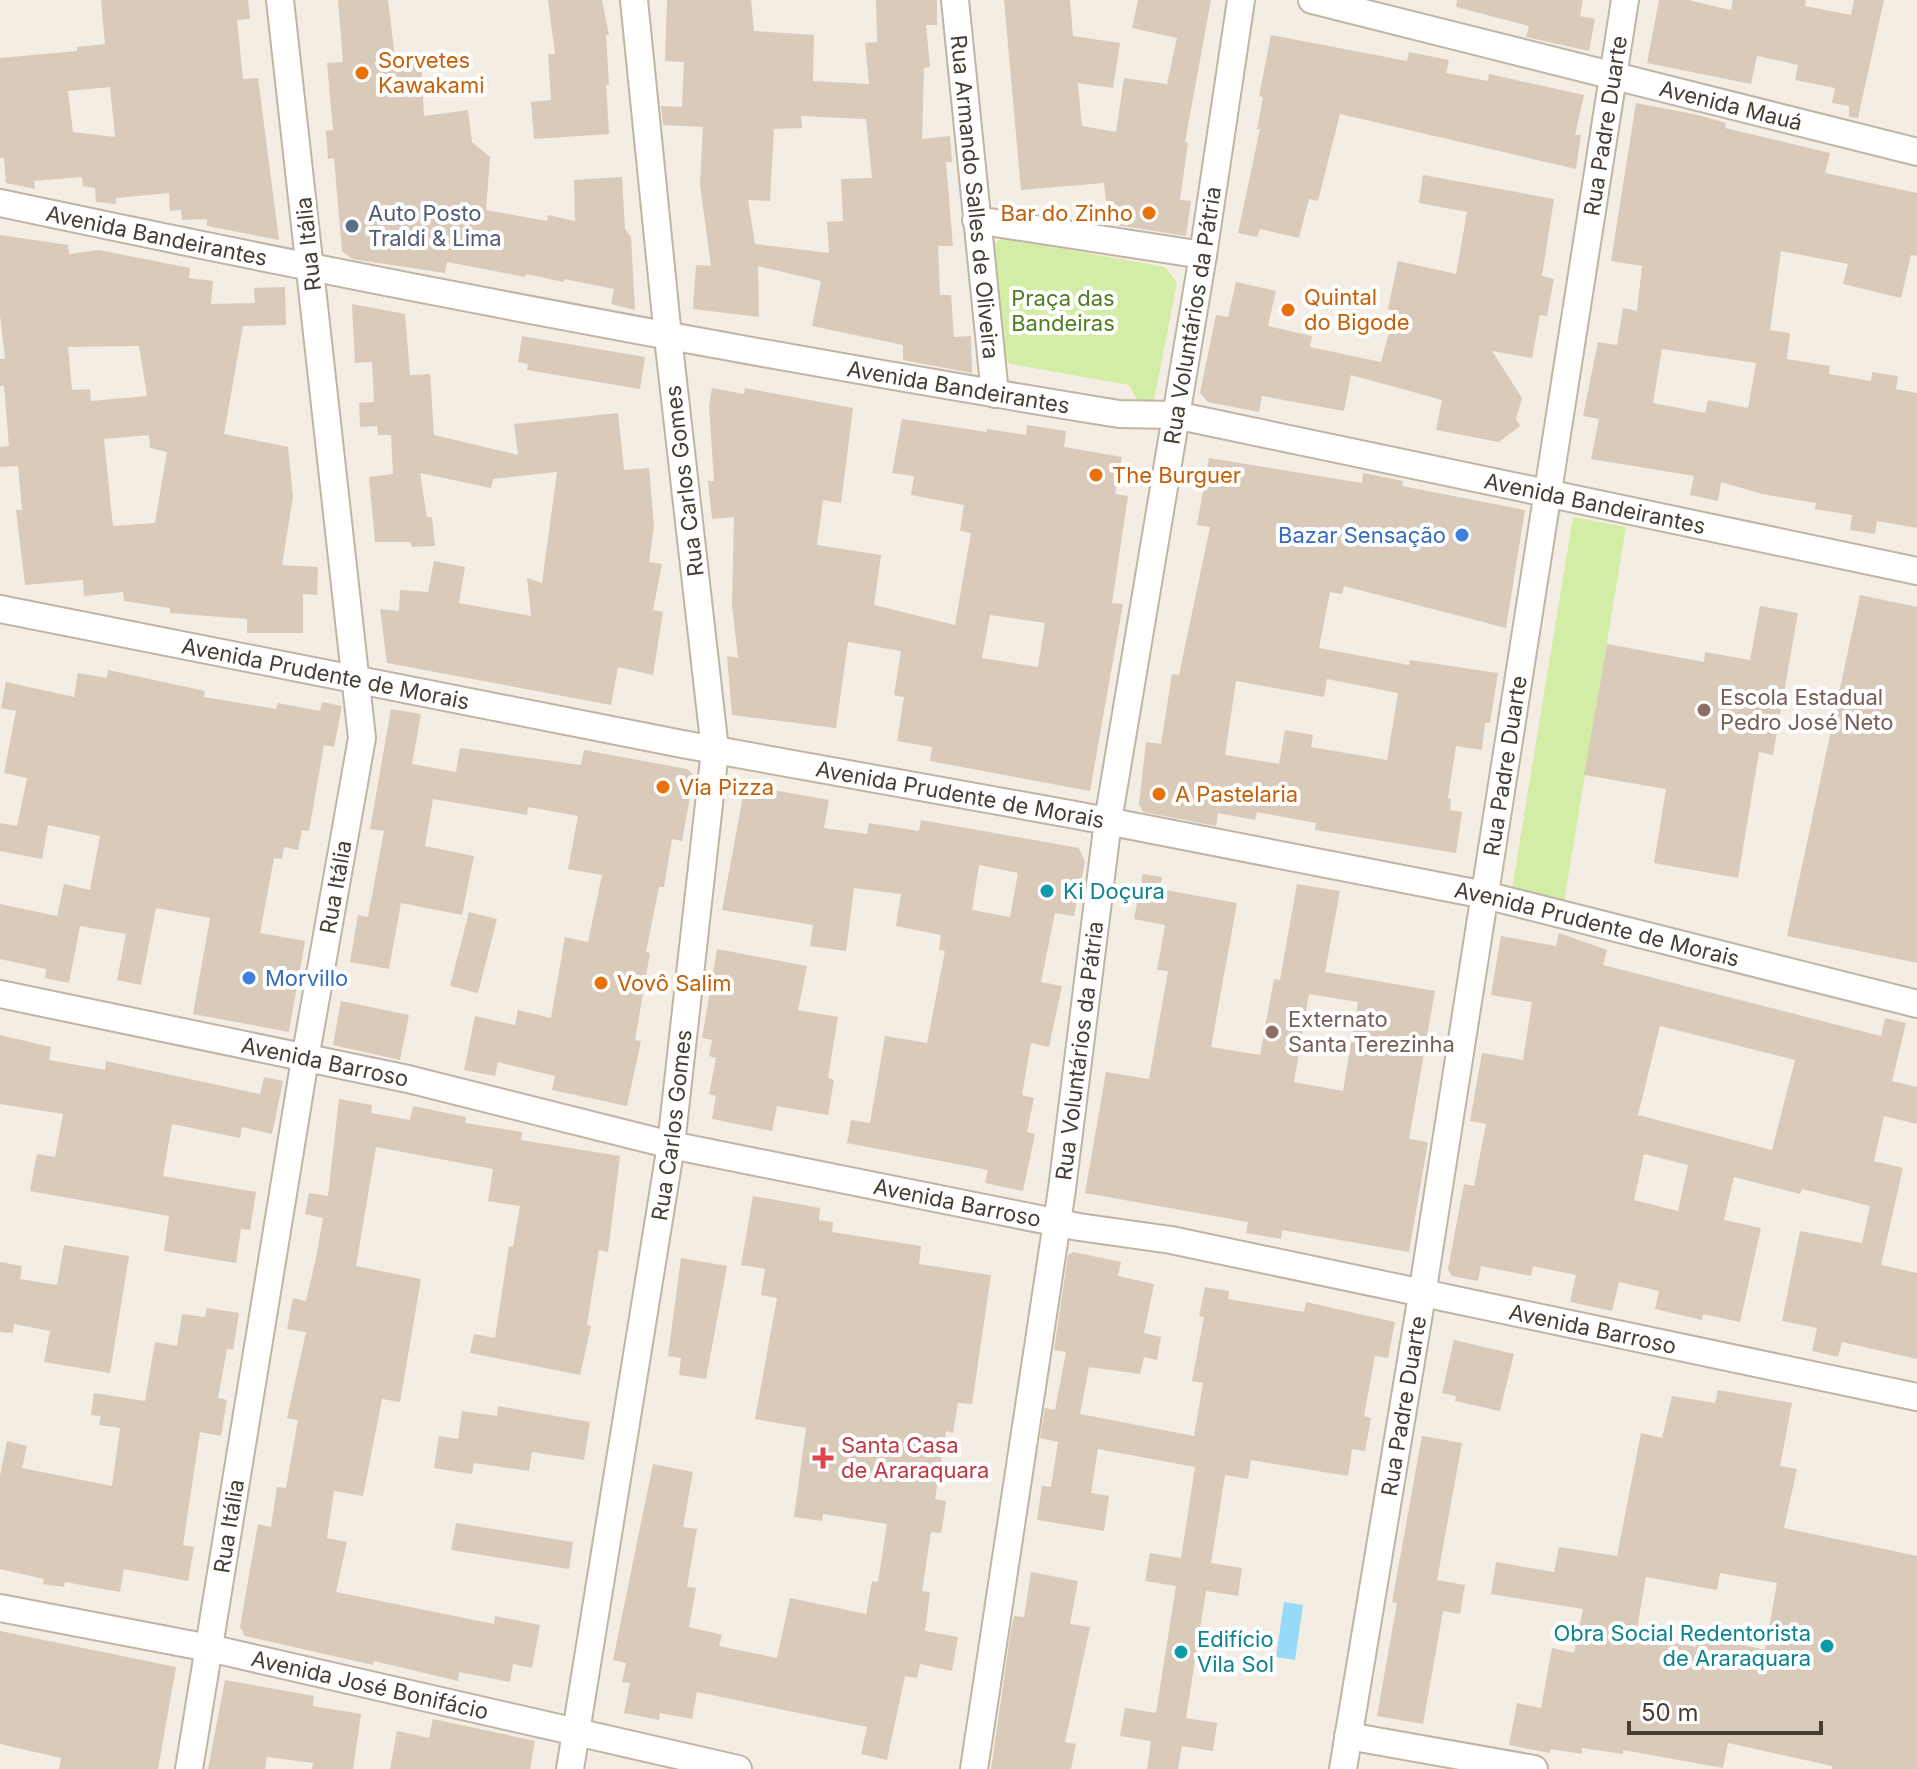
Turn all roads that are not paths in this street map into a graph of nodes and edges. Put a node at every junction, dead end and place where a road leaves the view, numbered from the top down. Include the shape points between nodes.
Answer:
1 (280, 0) edge
2 (634, 0) edge
3 (955, 0) edge
4 (1241, 0) edge
5 (1312, 0) edge
6 (1625, 0) edge
7 (1614, 76) junction
8 (1917, 152) edge
9 (0, 203) edge
10 (976, 220) junction
11 (1203, 255) junction
12 (310, 269) junction
13 (668, 337) junction
14 (995, 394) junction
15 (1175, 415) junction
16 (1548, 495) junction
17 (1917, 571) edge
18 (0, 609) edge
19 (357, 678) junction
20 (715, 750) junction
21 (1108, 821) junction
22 (1485, 895) junction
23 (0, 994) edge
24 (1917, 1004) edge
25 (305, 1059) junction
26 (671, 1145) junction
27 (1056, 1222) junction
28 (1422, 1295) junction
29 (1917, 1397) edge
30 (0, 1608) edge
31 (209, 1648) junction
32 (576, 1733) junction
33 (1348, 1736) junction
34 (189, 1769) edge
35 (570, 1769) edge
36 (738, 1769) edge
37 (974, 1769) edge
38 (1343, 1769) edge
39 (1534, 1769) edge

1 - 12 street, Rua Itália
2 - 13 street, Rua Carlos Gomes
3 - 10 street, Rua Armando Salles de Oliveira
4 - 11 street, Rua Voluntários da Pátria
5 - 7 street, Avenida Mauá
6 - 7 street, Rua Padre Duarte
7 - 8 street, Avenida Mauá
7 - 16 street, Rua Padre Duarte
9 - 12 street, Avenida Bandeirantes
10 - 11 street
10 - 14 street, Rua Armando Salles de Oliveira
11 - 15 street, Rua Voluntários da Pátria
12 - 13 street, Avenida Bandeirantes
12 - 19 street, Rua Itália
13 - 14 street, Avenida Bandeirantes
13 - 20 street, Rua Carlos Gomes
14 - 15 street, Avenida Bandeirantes via 1119,414
15 - 16 street, Avenida Bandeirantes
15 - 21 street, Rua Voluntários da Pátria
16 - 17 street, Avenida Bandeirantes
16 - 22 street, Rua Padre Duarte
18 - 19 street, Avenida Prudente de Morais
19 - 20 street, Avenida Prudente de Morais
19 - 25 street, Rua Itália via 362,738
20 - 21 street, Avenida Prudente de Morais
20 - 26 street, Rua Carlos Gomes
21 - 22 street, Avenida Prudente de Morais
21 - 27 street, Rua Voluntários da Pátria
22 - 24 street, Avenida Prudente de Morais
22 - 28 street, Rua Padre Duarte
23 - 25 street, Avenida Barroso
25 - 26 street, Avenida Barroso via 408,1079
25 - 31 street, Rua Itália
26 - 27 street, Avenida Barroso
26 - 32 street, Rua Carlos Gomes
27 - 28 street, Avenida Barroso via 1171,1240
27 - 37 street, Rua Voluntários da Pátria
28 - 29 street, Avenida Barroso
28 - 33 street, Rua Padre Duarte
30 - 31 street, Avenida José Bonifácio
31 - 32 street, Avenida José Bonifácio
31 - 34 street, Rua Itália
32 - 35 street, Rua Carlos Gomes
32 - 36 street, Avenida José Bonifácio
33 - 38 street, Rua Padre Duarte
33 - 39 street

